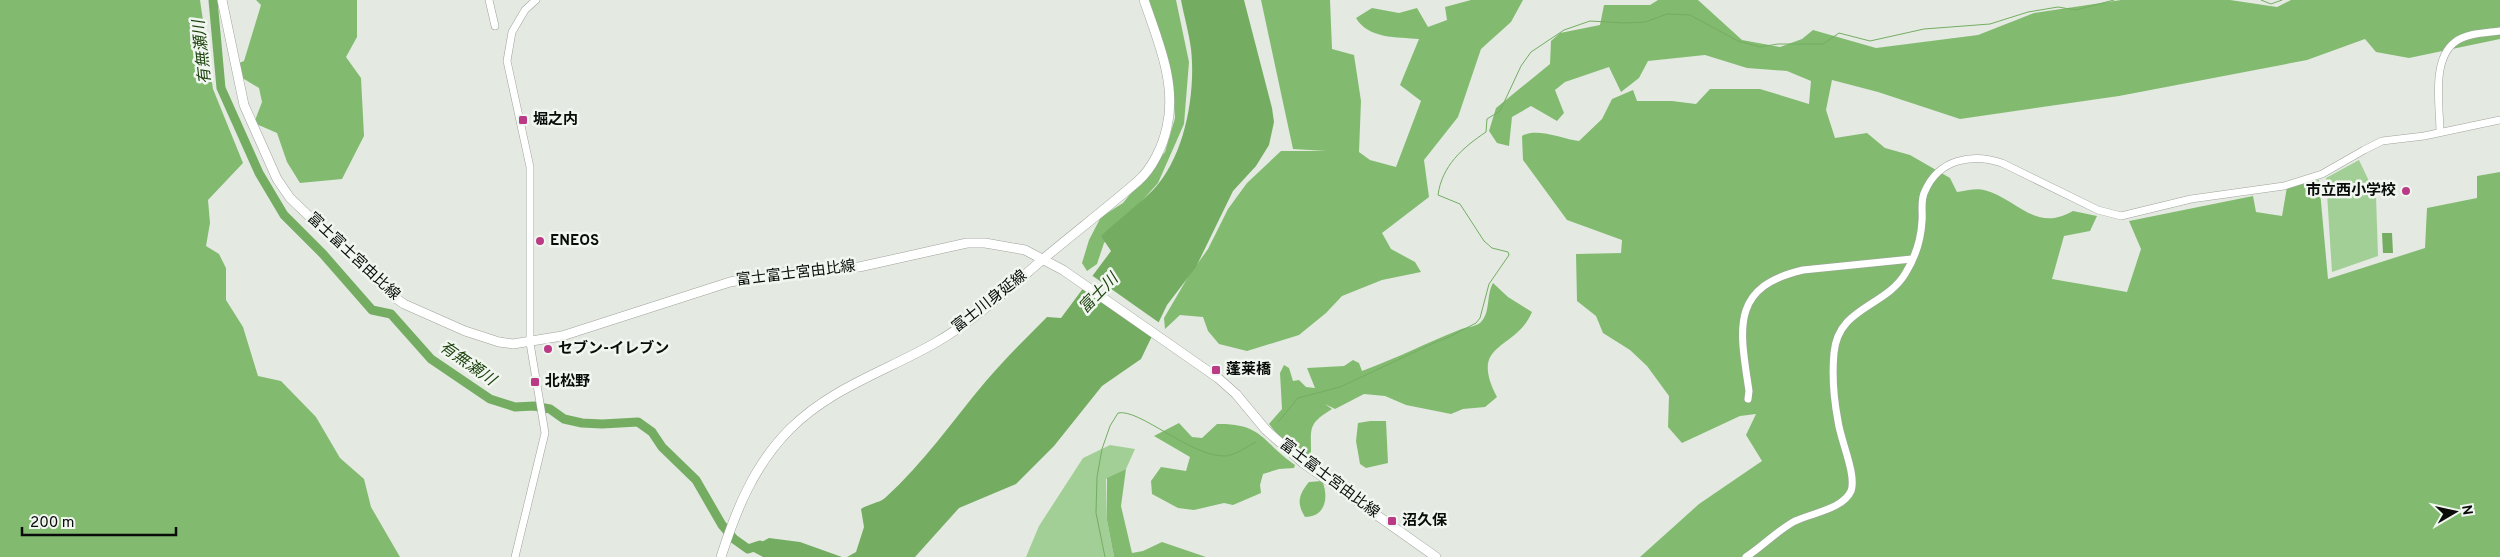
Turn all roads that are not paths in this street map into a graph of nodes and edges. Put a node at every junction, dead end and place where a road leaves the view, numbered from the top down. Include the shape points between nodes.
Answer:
1 (222, 0) edge
2 (490, 0) edge
3 (536, 0) edge
4 (1144, 0) edge
5 (495, 26) dead end
6 (2500, 31) edge
7 (2500, 120) edge
8 (2440, 132) junction
9 (1044, 259) junction
10 (1912, 259) junction
11 (530, 343) junction
12 (1748, 399) dead end
13 (515, 557) edge
14 (721, 557) edge
15 (1436, 557) edge
16 (1746, 557) edge

1 - 11 main road, 富士富士宮由比線 via 244,105 277,179 290,198 404,304 498,342
2 - 5 street
3 - 11 street via 525,10 512,32 507,61 530,167
4 - 9 main road, 富士川身延線 via 1168,79 1170,114 1162,143 1138,181
6 - 8 street via 2468,36 2445,53 2440,73
7 - 8 street
8 - 10 street via 2382,142 2322,174 2284,186 2191,199 2120,216 2098,210 1986,157 1958,160 1935,176 1925,191 1919,243
9 - 11 main road, 富士富士宮由比線 via 1006,246 967,243 859,267 757,276
9 - 14 main road, 富士川身延線 via 951,333 849,386 809,412 773,447 746,490
9 - 15 main road, 富士富士宮由比線 via 1181,351 1236,394 1266,430 1302,463
10 - 12 street via 1803,270 1786,274 1759,288 1742,321
10 - 16 street via 1905,275 1891,292 1849,318 1840,331 1834,352 1838,421 1852,490 1839,503 1795,522
11 - 13 street via 544,422 544,442

